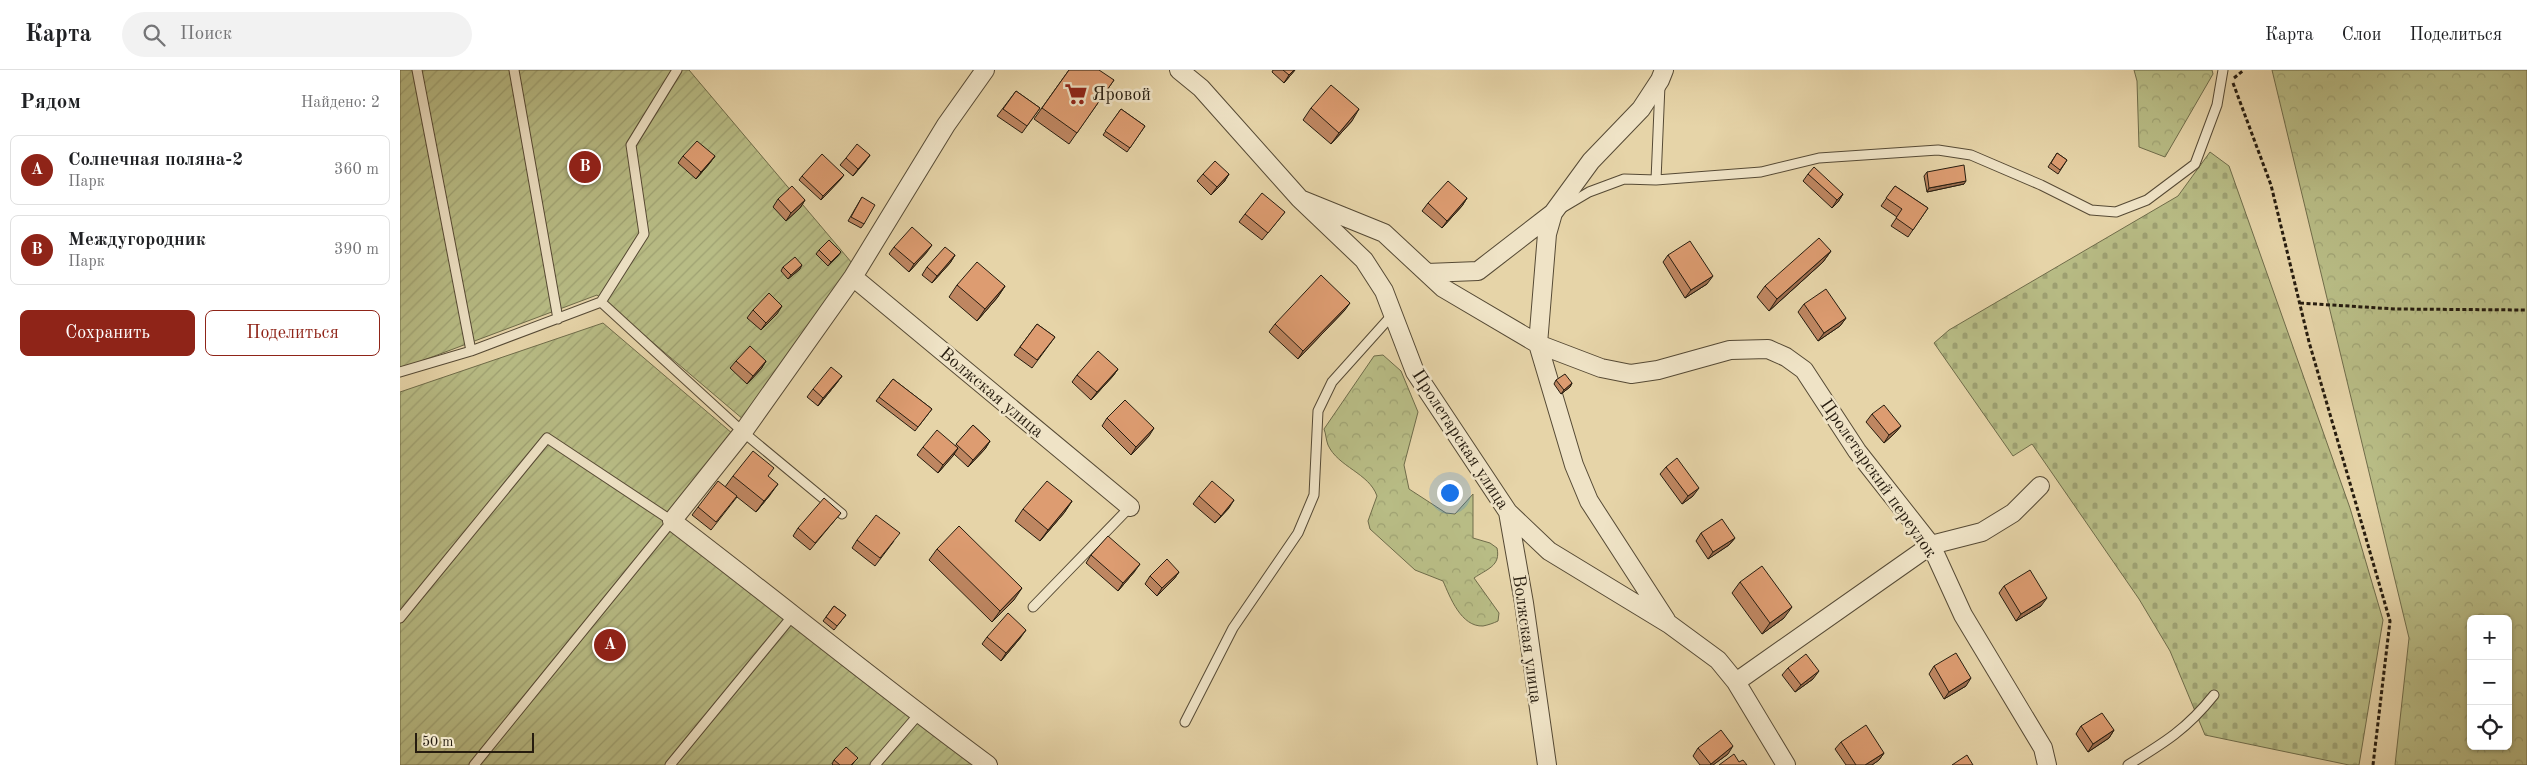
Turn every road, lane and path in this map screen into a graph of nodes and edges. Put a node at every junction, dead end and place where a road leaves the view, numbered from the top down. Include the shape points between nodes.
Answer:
1 (417, 70) edge
2 (514, 70) edge
3 (677, 70) edge
4 (985, 70) edge
5 (1179, 70) edge
6 (1192, 70) edge
7 (2223, 70) edge
8 (2230, 70) edge
9 (2244, 70) edge
10 (1662, 75) edge
11 (2232, 79) junction
12 (1202, 88) junction
13 (1656, 180) junction
14 (1300, 199) junction
15 (1553, 214) junction
16 (1427, 273) junction
17 (853, 277) junction
18 (601, 302) junction
19 (2300, 303) junction
20 (2527, 310) edge
21 (1394, 314) junction
22 (558, 319) junction
23 (1538, 344) junction
24 (471, 351) junction
25 (400, 372) edge
26 (743, 432) junction
27 (2040, 486) dead end
28 (1130, 507) joint
29 (1508, 512) junction
30 (842, 514) edge
31 (672, 521) junction
32 (1931, 546) junction
33 (1033, 607) dead end
34 (794, 614) junction
35 (400, 618) edge
36 (1669, 624) junction
37 (1736, 682) junction
38 (2214, 695) dead end
39 (918, 714) junction
40 (1185, 722) dead end
41 (474, 765) edge
42 (670, 765) edge
43 (875, 765) edge
44 (988, 765) edge
45 (1547, 765) edge
46 (1786, 765) edge
47 (2047, 765) edge
48 (2128, 765) edge
49 (2373, 765) edge

1 - 24 lane
2 - 22 lane
3 - 18 lane via 631,145 644,234
4 - 17 street via 946,125
5 - 12 street, Пролетарская улица
6 - 12 street
7 - 13 lane via 2217,105 2195,164 2147,200 2116,212 2091,210 1971,155 1938,150 1818,158 1761,172
8 - 11 path
9 - 11 path
10 - 13 lane
10 - 15 street via 1641,109 1591,160
11 - 19 path via 2271,185
12 - 14 street, Пролетарская улица
13 - 15 lane via 1624,179 1589,192
14 - 16 street, Пролетарский переулок via 1384,233
14 - 21 street, Пролетарская улица via 1364,260
15 - 16 street via 1478,271
15 - 23 street via 1547,234
16 - 23 street, Пролетарский переулок via 1443,288
17 - 26 street
17 - 28 street, Волжская улица
18 - 22 lane
18 - 26 lane
19 - 20 path via 2395,309
19 - 49 path via 2390,621
21 - 29 street, Пролетарская улица via 1415,372
21 - 40 lane via 1332,382 1318,411 1314,495 1298,533 1233,628
22 - 24 lane
23 - 32 street, Пролетарский переулок via 1601,368 1631,374 1730,350 1768,349 1786,357 1804,370 1857,452
23 - 36 street via 1574,465 1590,501
24 - 25 lane
26 - 30 lane
26 - 31 street
27 - 32 street via 2013,513 1982,532
28 - 33 lane
29 - 36 street, Пролетарская улица via 1549,551
29 - 45 street, Волжская улица
31 - 34 street
31 - 35 lane via 547,438
31 - 41 lane
32 - 37 street
32 - 47 street, Пролетарский переулок via 1963,615 2043,748
34 - 39 street
34 - 42 lane
36 - 37 street, Пролетарская улица via 1718,660
37 - 46 street, Пролетарская улица
38 - 48 lane via 2174,738
39 - 43 lane
39 - 44 street

